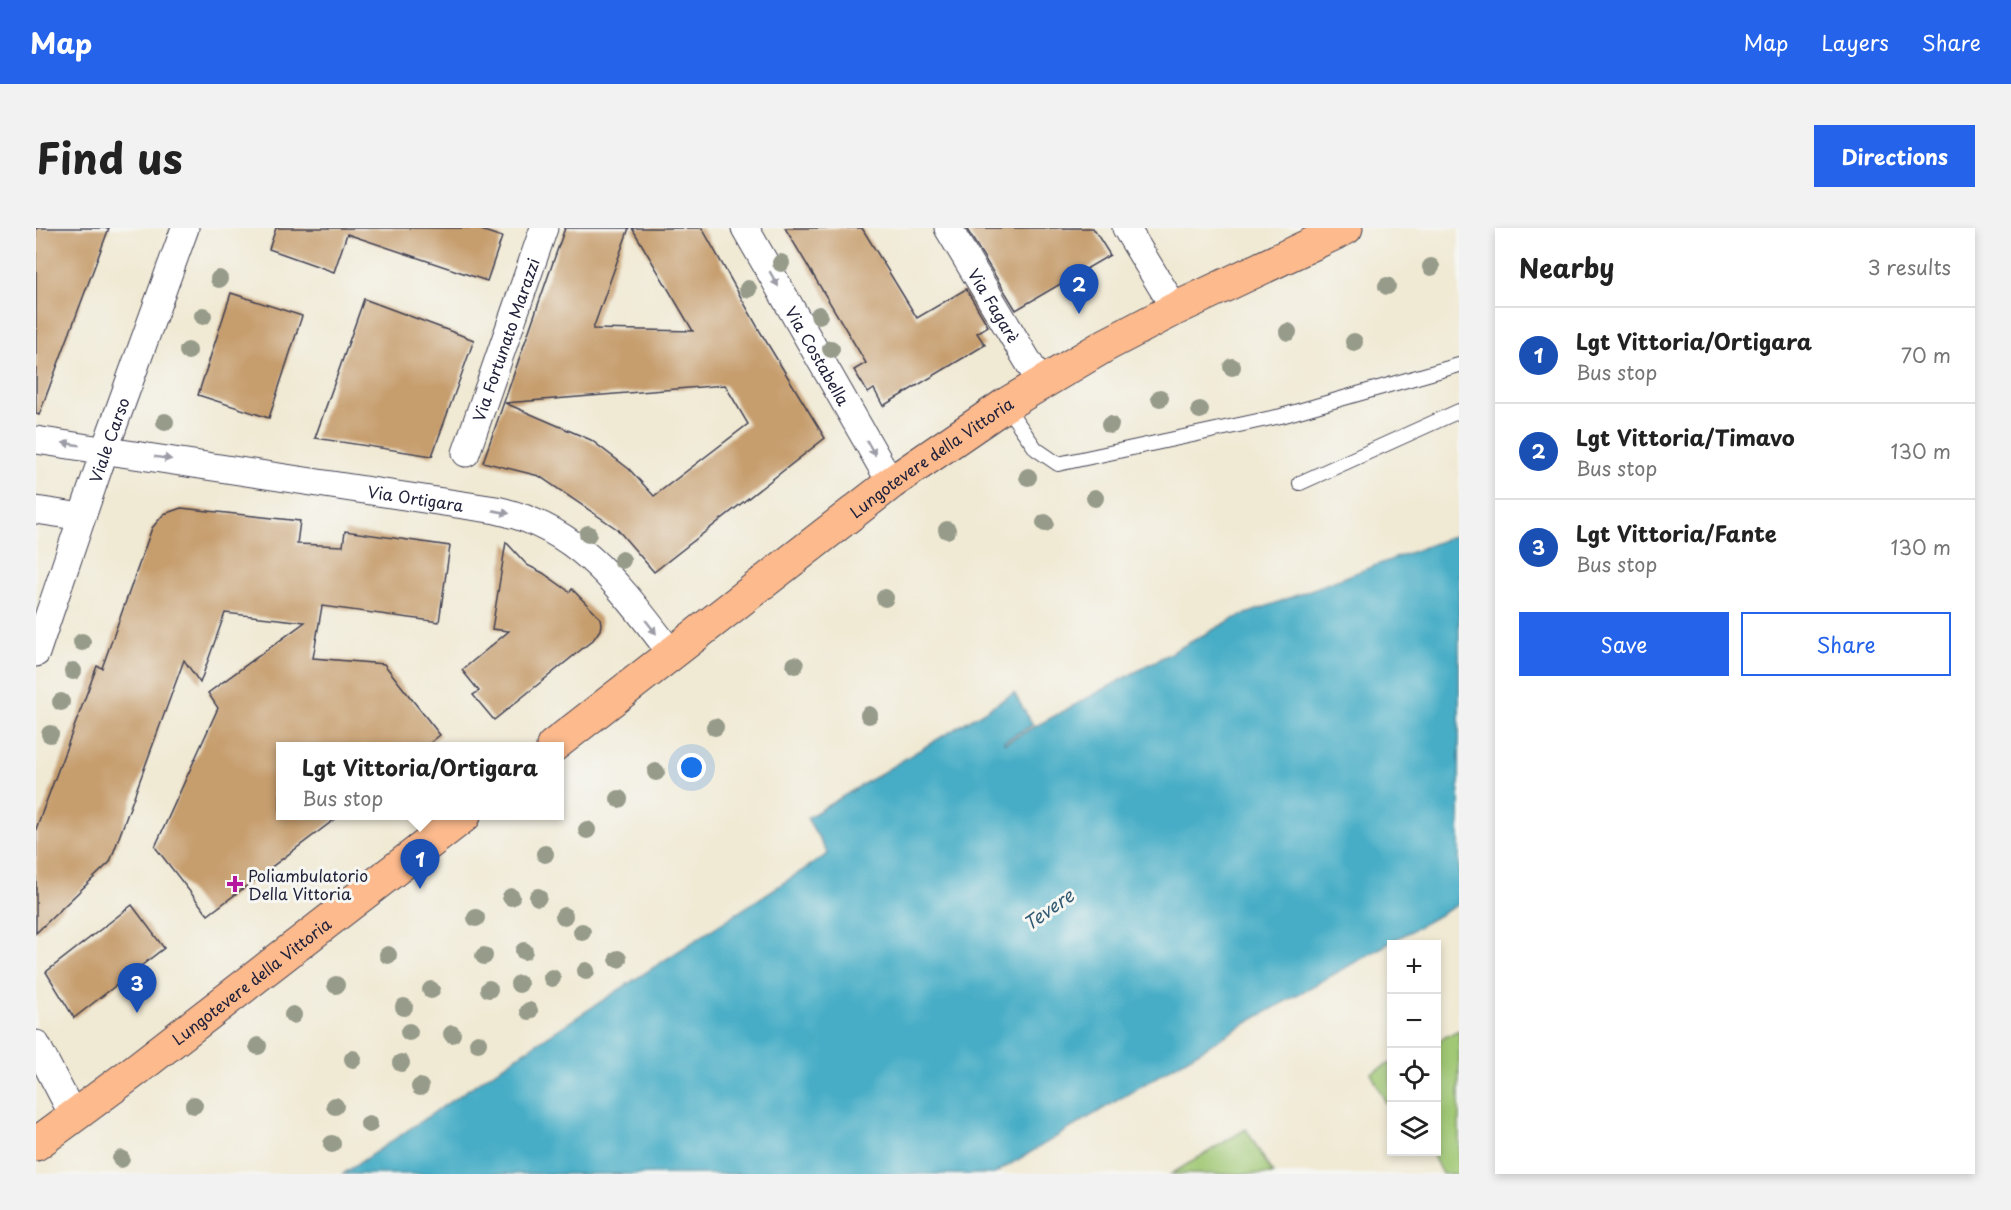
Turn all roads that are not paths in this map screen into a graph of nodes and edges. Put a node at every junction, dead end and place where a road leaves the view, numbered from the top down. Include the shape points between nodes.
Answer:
1 (185, 228) edge
2 (544, 228) edge
3 (745, 228) edge
4 (948, 228) edge
5 (1126, 228) edge
6 (1337, 229) edge
7 (1175, 309) junction
8 (1459, 365) edge
9 (1041, 383) junction
10 (1005, 405) junction
11 (1459, 411) edge
12 (36, 440) edge
13 (105, 449) junction
14 (466, 453) dead end
15 (891, 483) junction
16 (1300, 483) dead end
17 (36, 510) edge
18 (82, 517) junction
19 (36, 652) edge
20 (672, 654) junction
21 (559, 742) edge
22 (459, 820) edge
23 (36, 1044) edge
24 (74, 1117) junction
25 (36, 1144) edge

1 - 13 street, Viale Carso
2 - 14 street, Via Fortunato Marazzi
3 -> 15 street, Via Costabella
4 - 9 street, Via Fagarè
5 - 7 street
6 - 7 main road, Lungotevere della Vittoria
7 - 9 main road, Lungotevere della Vittoria
8 - 10 lane via 1281,416 1058,464 1036,449
9 - 10 main road, Lungotevere della Vittoria
10 - 15 main road, Lungotevere della Vittoria
11 - 16 lane
13 -> 12 street, Via Ortigara
13 - 18 street, Viale Carso
13 -> 20 street, Via Ortigara via 523,517 560,535 594,560
15 - 20 main road, Lungotevere della Vittoria
17 - 18 street
18 - 19 street, Viale Carso
20 - 21 main road, Lungotevere della Vittoria
22 - 24 main road, Lungotevere della Vittoria
23 - 24 street
24 - 25 main road, Lungotevere della Vittoria

